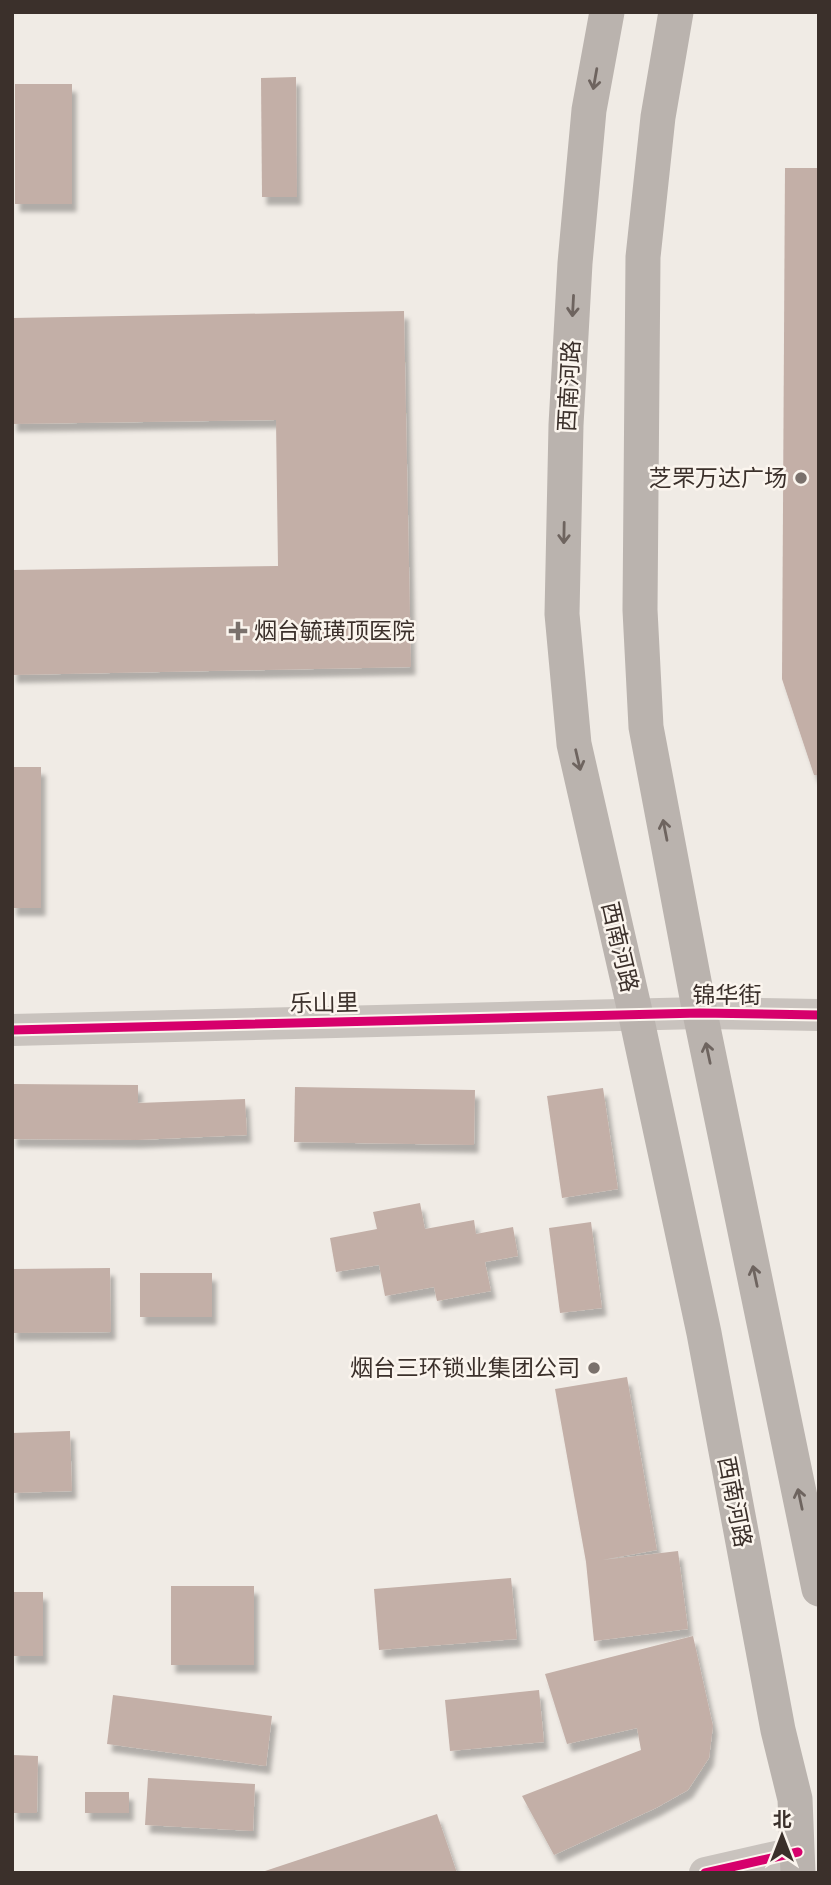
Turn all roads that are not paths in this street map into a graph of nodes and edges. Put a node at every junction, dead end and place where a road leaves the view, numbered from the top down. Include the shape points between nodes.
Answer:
1 (607, 12) edge
2 (676, 12) edge
3 (700, 1013) junction
4 (819, 1015) edge
5 (636, 1016) junction
6 (12, 1030) edge
7 (819, 1590) edge
8 (805, 1857) edge
9 (705, 1873) edge

1 -> 5 main road, 西南河路 via 589,110 575,263 562,614 574,744
3 -> 2 main road via 646,727 640,610 643,257 658,117
3 - 4 street, 锦华街
3 - 5 street, 锦华街
7 -> 3 main road
5 - 6 street, 乐山里
5 - 8 main road, 西南河路 via 704,1333
8 - 9 street

